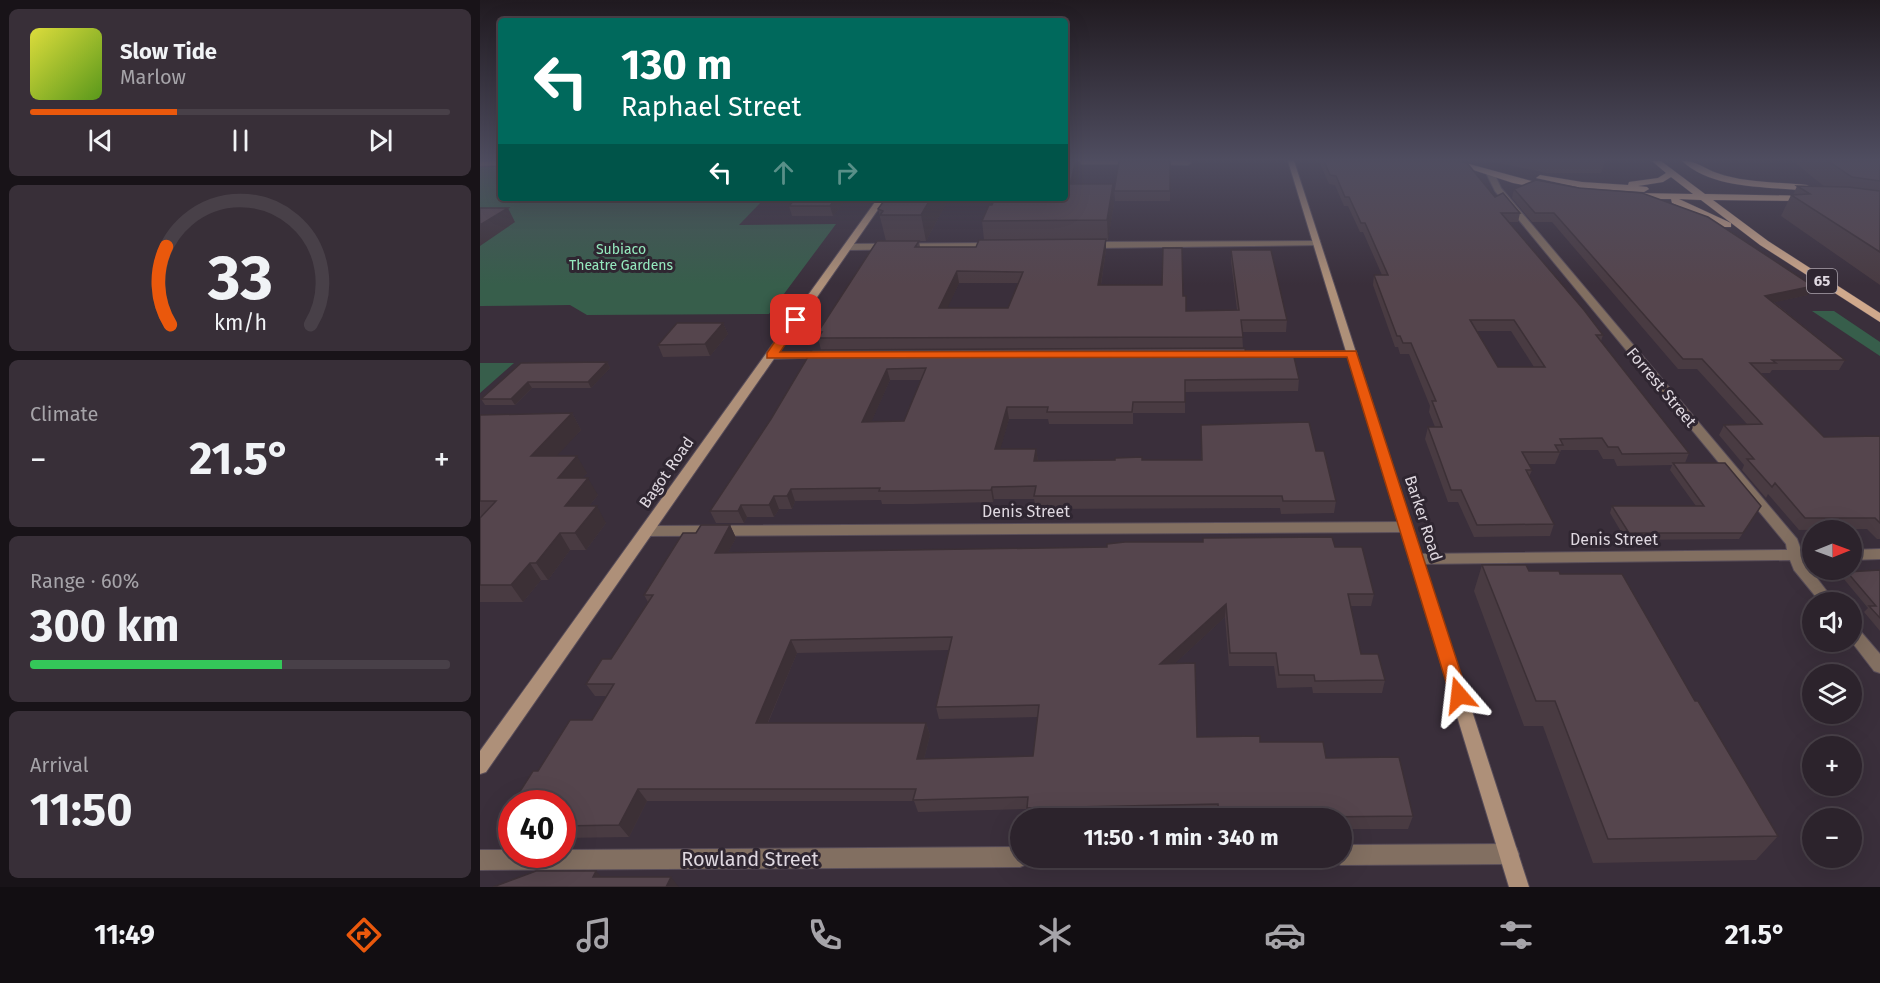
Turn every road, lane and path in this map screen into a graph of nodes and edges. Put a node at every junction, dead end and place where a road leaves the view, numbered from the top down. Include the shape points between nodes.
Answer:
1 (879, 202) edge
2 (1304, 202) edge
3 (1509, 202) edge
4 (1679, 202) edge
5 (1710, 202) edge
6 (1317, 243) junction
7 (1764, 243) junction
8 (1084, 245) edge
9 (848, 246) junction
10 (1002, 246) edge
11 (1880, 318) edge
12 (1352, 354) junction
13 (1215, 355) edge
14 (771, 356) junction
15 (840, 356) edge
16 (1406, 527) junction
17 (646, 531) junction
18 (1880, 554) edge
19 (1796, 555) junction
20 (1802, 555) edge
21 (1862, 555) edge
22 (1416, 558) junction
23 (1820, 592) edge
24 (1862, 644) edge
25 (1880, 666) edge
26 (480, 766) edge
27 (1509, 854) junction
28 (1352, 855) edge
29 (1010, 857) edge
30 (480, 860) edge
31 (1519, 887) edge

1 - 9 street, Bagot Road
2 - 6 street, Barker Road
3 - 19 street, Forrest Street via 1792,542
4 - 7 main road
5 - 7 main road, 65
6 - 8 street
6 - 12 street, Barker Road
7 - 11 main road, 65
9 - 10 street
9 - 14 street, Bagot Road
12 - 13 street
12 - 16 street, Barker Road
14 - 15 street
14 - 17 street, Bagot Road
16 - 17 street, Denis Street
16 - 22 street, Barker Road
17 - 26 street, Bagot Road
18 - 21 street
19 - 20 street, Denis Street
19 - 22 street, Denis Street
19 - 23 street, Forrest Street via 1799,566
22 - 27 street, Barker Road
24 - 25 street
27 - 28 street
27 - 31 street, Barker Road
29 - 30 street, Rowland Street

